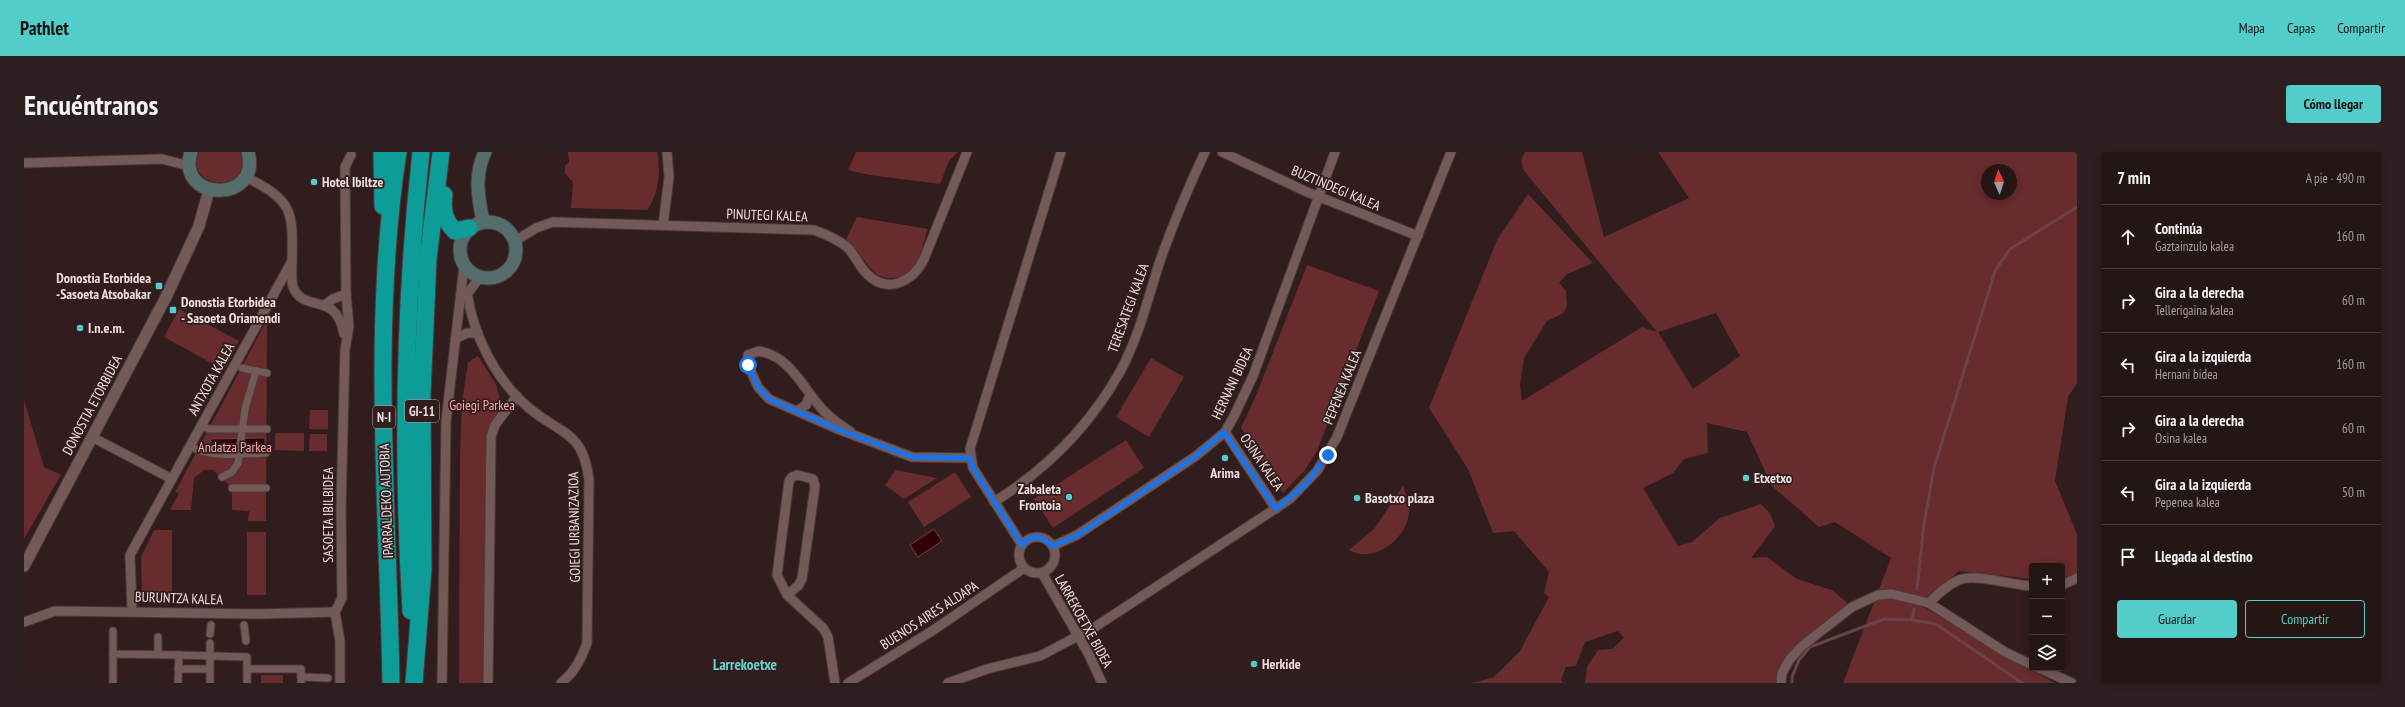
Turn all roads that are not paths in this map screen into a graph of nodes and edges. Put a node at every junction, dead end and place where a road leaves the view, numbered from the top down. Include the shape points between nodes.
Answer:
1 (191, 152) edge
2 (249, 152) edge
3 (382, 152) edge
4 (389, 152) edge
5 (398, 152) edge
6 (421, 152) edge
7 (441, 152) edge
8 (448, 152) edge
9 (485, 152) edge
10 (667, 152) edge
11 (967, 152) edge
12 (1061, 152) edge
13 (1205, 152) edge
14 (1222, 152) edge
15 (1335, 152) edge
16 (1451, 152) edge
17 (351, 155) dead end
18 (24, 163) edge
19 (189, 166) junction
20 (246, 177) junction
21 (209, 190) junction
22 (1319, 197) junction
23 (383, 210) junction
24 (476, 225) junction
25 (663, 225) junction
26 (1418, 236) junction
27 (515, 241) junction
28 (292, 261) junction
29 (464, 266) junction
30 (480, 277) junction
31 (467, 292) junction
32 (346, 294) junction
33 (326, 304) junction
34 (384, 332) junction
35 (478, 333) junction
36 (455, 340) junction
37 (346, 346) junction
38 (242, 368) dead end
39 (256, 371) junction
40 (267, 372) dead end
41 (810, 395) junction
42 (517, 396) junction
43 (797, 411) junction
44 (201, 426) junction
45 (242, 429) junction
46 (266, 429) dead end
47 (851, 432) junction
48 (1224, 432) junction
49 (92, 436) junction
50 (190, 446) junction
51 (266, 453) dead end
52 (239, 455) junction
53 (970, 458) junction
54 (222, 477) dead end
55 (172, 479) junction
56 (232, 488) dead end
57 (266, 488) dead end
58 (994, 502) junction
59 (1276, 509) junction
60 (1022, 545) junction
61 (1053, 546) junction
62 (24, 566) edge
63 (1024, 568) junction
64 (1042, 573) junction
65 (2077, 578) edge
66 (2065, 584) edge
67 (2029, 586) edge
68 (787, 595) junction
69 (1929, 603) junction
70 (132, 611) junction
71 (335, 612) junction
72 (24, 622) edge
73 (210, 625) dead end
74 (244, 625) dead end
75 (113, 631) dead end
76 (210, 634) dead end
77 (1079, 636) junction
78 (158, 637) dead end
79 (246, 641) dead end
80 (210, 643) dead end
81 (113, 654) junction
82 (158, 654) junction
83 (179, 655) junction
84 (210, 656) junction
85 (2029, 664) edge
86 (178, 669) junction
87 (210, 669) junction
88 (247, 669) junction
89 (2046, 671) edge
90 (414, 677) edge
91 (328, 678) dead end
92 (301, 680) edge
93 (113, 683) edge
94 (178, 683) edge
95 (210, 683) edge
96 (247, 683) edge
97 (340, 683) edge
98 (391, 683) edge
99 (442, 683) edge
100 (488, 683) edge
101 (561, 683) edge
102 (835, 683) edge
103 (848, 683) edge
104 (948, 683) edge
105 (1102, 683) edge
106 (1780, 683) edge
107 (2072, 683) edge

1 - 19 main road
2 - 20 main road
3 - 23 highway
4 - 23 highway
5 - 34 highway, IPARRALDEKO AUTOBIA / N-I via 389,230
6 - 90 highway, N-I via 409,286 405,404 408,564
7 - 90 highway, GI-11 via 428,259 422,394 423,569
8 - 24 highway via 442,209 448,224 455,231
9 - 24 main road via 477,184
10 - 25 street via 669,178
11 - 25 street, PINUTEGI KALEA via 924,259 918,271 903,283 878,282 867,274 846,246 814,230
12 - 53 street via 971,446
13 - 58 street, TERESATEGI KALEA via 1167,239 1138,330 1121,368 1102,401 1034,475
14 - 22 street, BUZTINDEGI KALEA
15 - 22 street, HERNANI BIDEA
16 - 26 street, PEPENEA KALEA
17 - 32 street, SASOETA IBILBIDEA via 345,167
18 - 19 street via 162,159
19 - 21 main road via 199,185
20 - 21 main road via 237,186 222,192
20 - 28 street via 277,194 285,203 290,213
21 - 49 street, DONOSTIA ETORBIDEA via 199,226 169,290
22 - 26 street, BUZTINDEGI KALEA
22 - 48 street, HERNANI BIDEA via 1253,376
23 - 34 highway
24 - 27 main road via 499,223 512,233
24 - 29 main road via 462,239 459,251
25 - 27 street, PINUTEGI KALEA via 553,222 536,228
26 - 59 street, PEPENEA KALEA via 1328,455 1305,485
27 - 30 main road via 515,258 505,272 489,278
28 - 33 street via 293,287 300,296 315,304
28 - 44 street, ANTXOTA KALEA
29 - 30 main road
29 - 36 street
30 - 31 street
31 - 35 street, GOIEGI URBANIZAZIOA via 470,312
31 - 36 street via 461,305
32 - 33 street
32 - 37 street, SASOETA IBILBIDEA via 349,326
33 - 37 street, SASOETA IBILBIDEA via 334,310 342,323
34 - 98 highway, IPARRALDEKO AUTOBIA / N-I via 383,400
35 - 36 street via 467,333
35 - 42 street, GOIEGI URBANIZAZIOA via 496,370
36 - 99 street via 448,391 443,475
37 - 71 street, SASOETA IBILBIDEA via 341,508 342,598
38 - 39 street
39 - 40 street
39 - 45 street
41 - 43 street via 806,405
41 - 43 street via 800,378 780,359 759,351 748,355 748,365 763,394
41 - 47 street via 836,422
42 - 100 street via 495,425 491,437
42 - 101 street, GOIEGI URBANIZAZIOA via 529,408 564,430 576,442 587,463 587,643 580,662 572,674
43 - 47 street
44 - 45 street via 209,429
44 - 50 street, ANTXOTA KALEA
45 - 46 street
45 - 52 street
47 - 53 street via 912,457
48 - 59 street, OSINA KALEA
48 - 61 street, HERNANI BIDEA via 1201,452 1078,535
49 - 55 street
49 - 62 street, DONOSTIA ETORBIDEA
50 - 52 street via 197,451
50 - 55 street, ANTXOTA KALEA
51 - 52 street
52 - 54 street via 238,463 232,472
53 - 58 street via 973,468
55 - 70 street, ANTXOTA KALEA via 130,555
56 - 57 street
58 - 60 street
59 - 77 street, PEPENEA KALEA
60 - 61 street via 1030,538 1040,537
60 - 63 street via 1019,557
61 - 64 street via 1054,562
63 - 64 street
63 - 103 street, BUENOS AIRES ALDAPA via 932,631
64 - 77 street, LARREKOETXE BIDEA
65 - 66 street
67 - 69 street via 1978,578 1960,579 1945,588
68 - 68 street via 802,579 815,486 813,479 797,475 790,481 778,563 777,575
68 - 102 street via 823,628 828,637
69 - 85 street via 2005,652
69 - 106 street via 1892,594 1866,598 1802,646 1790,659
70 - 71 street, BURUNTZA KALEA via 258,614
70 - 72 street, BURUNTZA KALEA via 55,611
71 - 97 street via 340,641
73 - 76 street
74 - 79 street
75 - 81 street
77 - 104 street, PEPENEA KALEA via 1040,656 987,669
77 - 105 street, LARREKOETXE BIDEA
78 - 82 street
80 - 84 street
81 - 82 street
81 - 93 street
82 - 83 street
83 - 84 street
83 - 86 street
84 - 87 street
84 - 88 street via 247,657
86 - 87 street
86 - 94 street
87 - 95 street
88 - 92 street via 301,669
88 - 96 street
89 - 107 street
91 - 92 street

